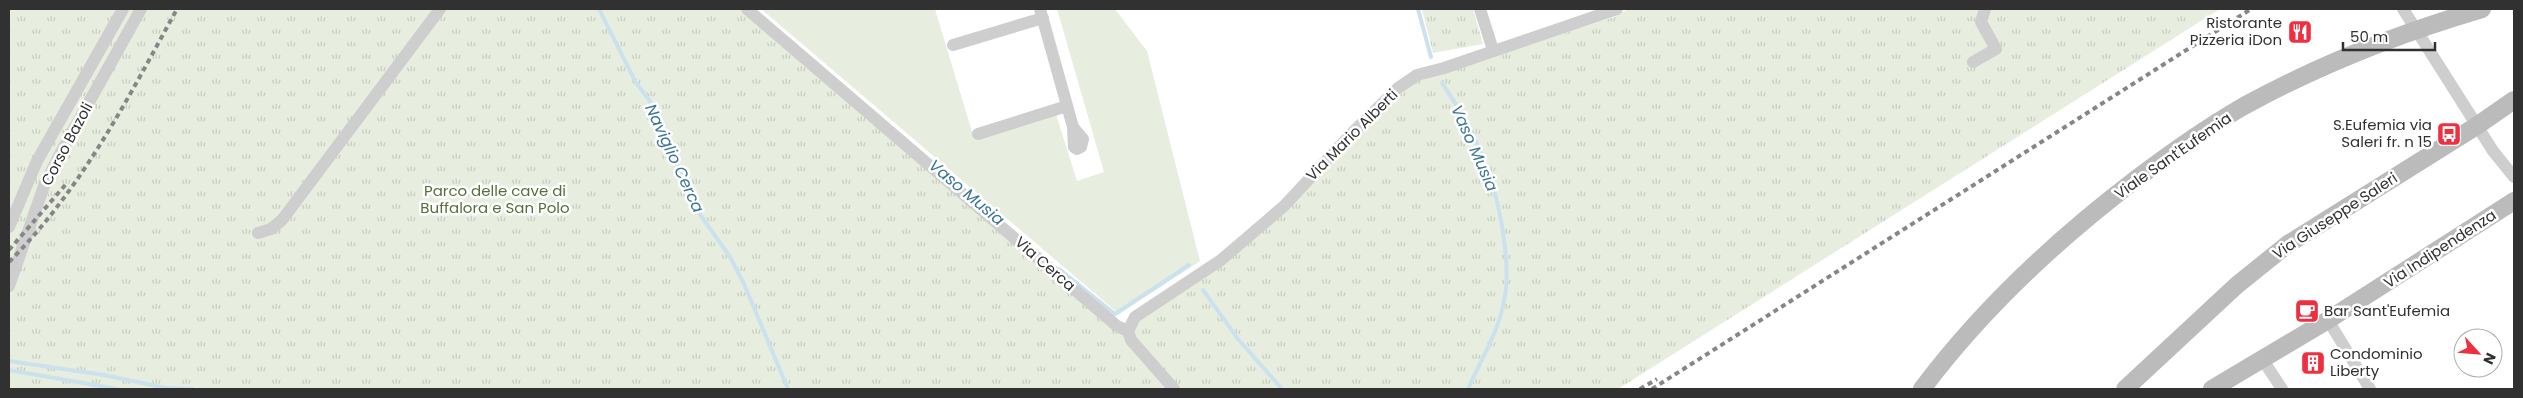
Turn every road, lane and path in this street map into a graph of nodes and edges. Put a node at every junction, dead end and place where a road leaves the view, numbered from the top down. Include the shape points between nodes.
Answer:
1 (123, 9) edge
2 (141, 9) edge
3 (440, 9) edge
4 (747, 9) edge
5 (1480, 9) edge
6 (1617, 9) edge
7 (1985, 9) edge
8 (2402, 9) edge
9 (2482, 9) edge
10 (1042, 13) edge
11 (2415, 29) junction
12 (953, 45) dead end
13 (1493, 50) junction
14 (1973, 62) dead end
15 (2514, 100) edge
16 (1068, 106) junction
17 (2478, 125) junction
18 (1073, 127) dead end
19 (978, 134) dead end
20 (2514, 177) edge
21 (2514, 201) edge
22 (9, 227) edge
23 (258, 233) dead end
24 (9, 286) edge
25 (2328, 320) junction
26 (1128, 330) junction
27 (2263, 360) junction
28 (1174, 389) edge
29 (1922, 389) edge
30 (2125, 389) edge
31 (2212, 389) edge
32 (2282, 389) edge
33 (2370, 389) edge

1 - 22 street, Corso Bazoli via 37,162
2 - 24 street, Corso Bazoli via 44,186
3 - 23 street via 282,220 271,229
4 - 26 street, Via Cerca via 1117,326
5 - 13 street
6 - 13 street, Via Mario Alberti
7 - 14 street via 1982,22 1996,49
8 - 11 street
9 - 11 street, Viale Sant'Eufemia
10 - 12 street
10 - 16 street
11 - 17 street
11 - 29 street, Viale Sant'Eufemia via 2299,79 2244,107 2168,155 2047,250 1996,301
13 - 26 street, Via Mario Alberti via 1417,75 1398,88 1284,206 1221,260 1135,318
15 - 17 street, Via Giuseppe Saleri
16 - 18 street
16 - 19 street
17 - 20 street
17 - 30 street, Via Giuseppe Saleri via 2288,244 2237,285
21 - 25 street, Via Indipendenza
25 - 27 street, Via Indipendenza
25 - 33 street
26 - 28 street, Via Cerca via 1131,340
27 - 31 street, Via Indipendenza
27 - 32 street

